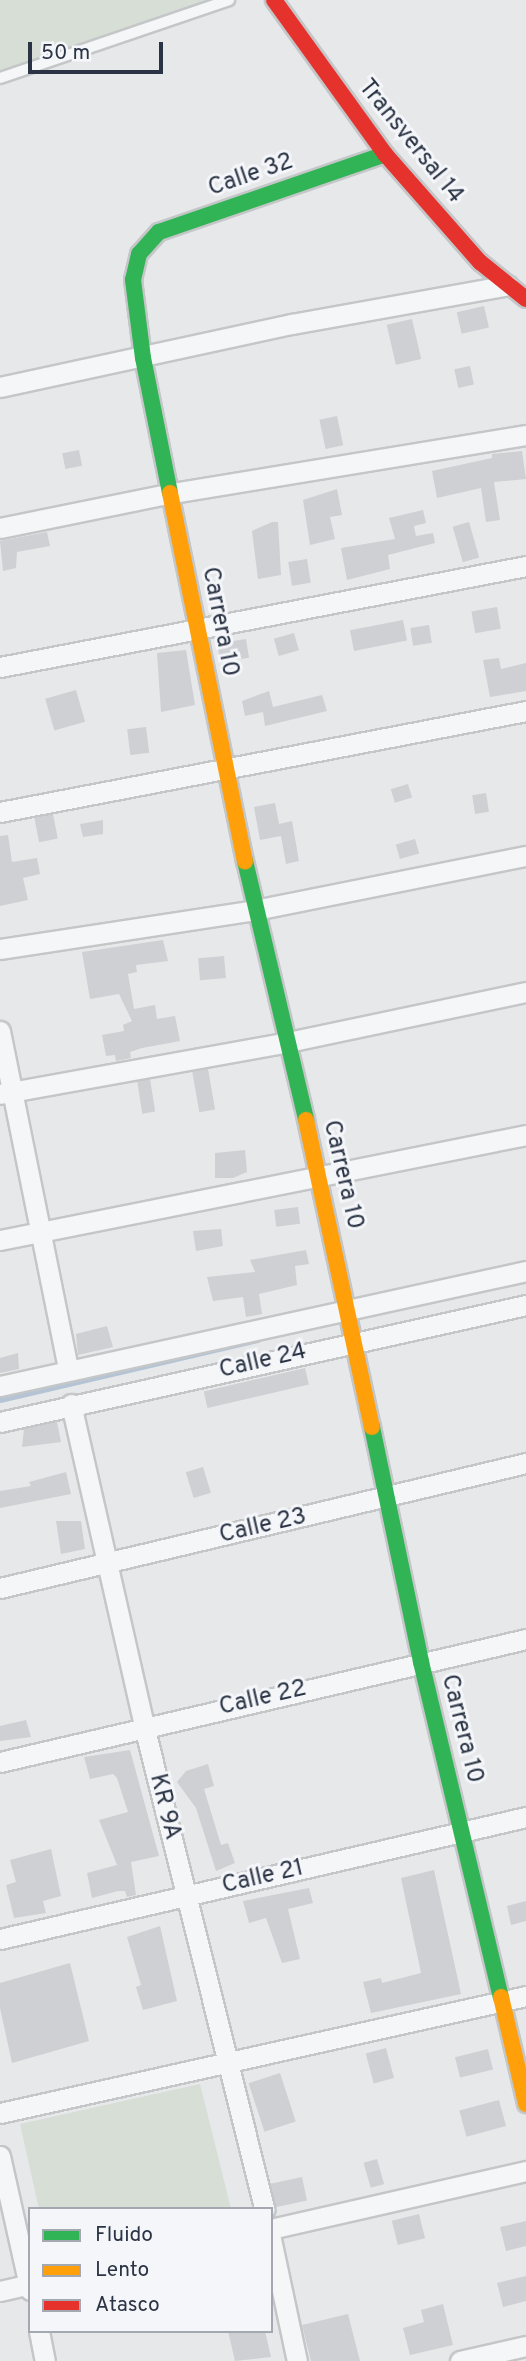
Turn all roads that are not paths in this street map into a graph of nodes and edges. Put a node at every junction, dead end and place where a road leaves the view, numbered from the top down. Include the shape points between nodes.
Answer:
1 (229, 0) edge
2 (274, 0) edge
3 (0, 78) edge
4 (385, 154) junction
5 (139, 254) joint
6 (508, 285) junction
7 (526, 299) edge
8 (143, 358) junction
9 (0, 387) edge
10 (526, 435) edge
11 (172, 493) junction
12 (0, 528) edge
13 (526, 566) edge
14 (197, 631) junction
15 (0, 667) edge
16 (526, 711) edge
17 (224, 768) junction
18 (0, 813) edge
19 (526, 856) edge
20 (255, 910) junction
21 (0, 949) edge
22 (526, 992) edge
23 (0, 1031) edge
24 (288, 1042) junction
25 (7, 1093) edge
26 (526, 1135) edge
27 (320, 1176) junction
28 (40, 1232) junction
29 (0, 1240) edge
30 (526, 1270) edge
31 (526, 1305) edge
32 (349, 1311) junction
33 (354, 1339) junction
34 (68, 1369) junction
35 (0, 1386) edge
36 (71, 1405) junction
37 (0, 1422) edge
38 (526, 1464) edge
39 (386, 1497) junction
40 (106, 1565) junction
41 (0, 1588) edge
42 (526, 1639) edge
43 (421, 1662) junction
44 (144, 1726) junction
45 (0, 1762) edge
46 (526, 1818) edge
47 (464, 1831) junction
48 (186, 1896) junction
49 (0, 1939) edge
50 (526, 1996) edge
51 (503, 2001) junction
52 (229, 2060) junction
53 (526, 2104) edge
54 (0, 2113) edge
55 (0, 2156) edge
56 (526, 2171) edge
57 (264, 2207) edge
58 (273, 2229) edge
59 (273, 2248) edge
60 (28, 2282) edge
61 (28, 2286) edge
62 (0, 2291) edge
63 (39, 2333) edge
64 (526, 2346) edge
65 (46, 2361) edge
66 (298, 2361) edge
67 (460, 2361) edge

1 - 3 lane
2 - 4 street, Transversal 14
4 - 5 street, Calle 32 via 159,232
4 - 6 street, Transversal 14 via 480,262
5 - 8 street, Carrera 10 via 133,280
6 - 7 street, Transversal 14
6 - 8 street via 292,324
8 - 9 street
8 - 11 street, Carrera 10
10 - 11 street
11 - 12 street
11 - 14 street, Carrera 10
13 - 14 street
14 - 15 street
14 - 17 street, Carrera 10
16 - 17 street
17 - 18 street
17 - 20 street, Carrera 10
19 - 20 street
20 - 21 street
20 - 24 street, Carrera 10
22 - 24 street
23 - 25 street
24 - 25 street
24 - 27 street, Carrera 10
25 - 28 street
26 - 27 street
27 - 28 street
27 - 32 street, Carrera 10
28 - 29 street
28 - 34 street
30 - 32 street, Calle 24
31 - 33 street, Calle 24
32 - 33 street, Carrera 10
32 - 34 street, Calle 24
33 - 36 street, Calle 24
33 - 39 street, Carrera 10
34 - 35 street, Calle 24
36 - 37 street, Calle 24
36 - 40 street, KR 9A
38 - 39 street, Calle 23
39 - 40 street, Calle 23
39 - 43 street, Carrera 10
40 - 41 street, Calle 23
40 - 44 street, KR 9A
42 - 43 street, Calle 22
43 - 44 street, Calle 22
43 - 47 street, Carrera 10
44 - 45 street, Calle 22
44 - 48 street, KR 9A
46 - 47 street, Calle 21
47 - 48 street, Calle 21
47 - 51 street, Carrera 10
48 - 49 street, Calle 21
48 - 52 street, KR 9A
50 - 51 street
51 - 52 street
51 - 53 street, Carrera 10
52 - 54 street
52 - 57 street, KR 9A
55 - 60 street
56 - 58 street
59 - 66 street
61 - 62 street
63 - 65 street
64 - 67 street

